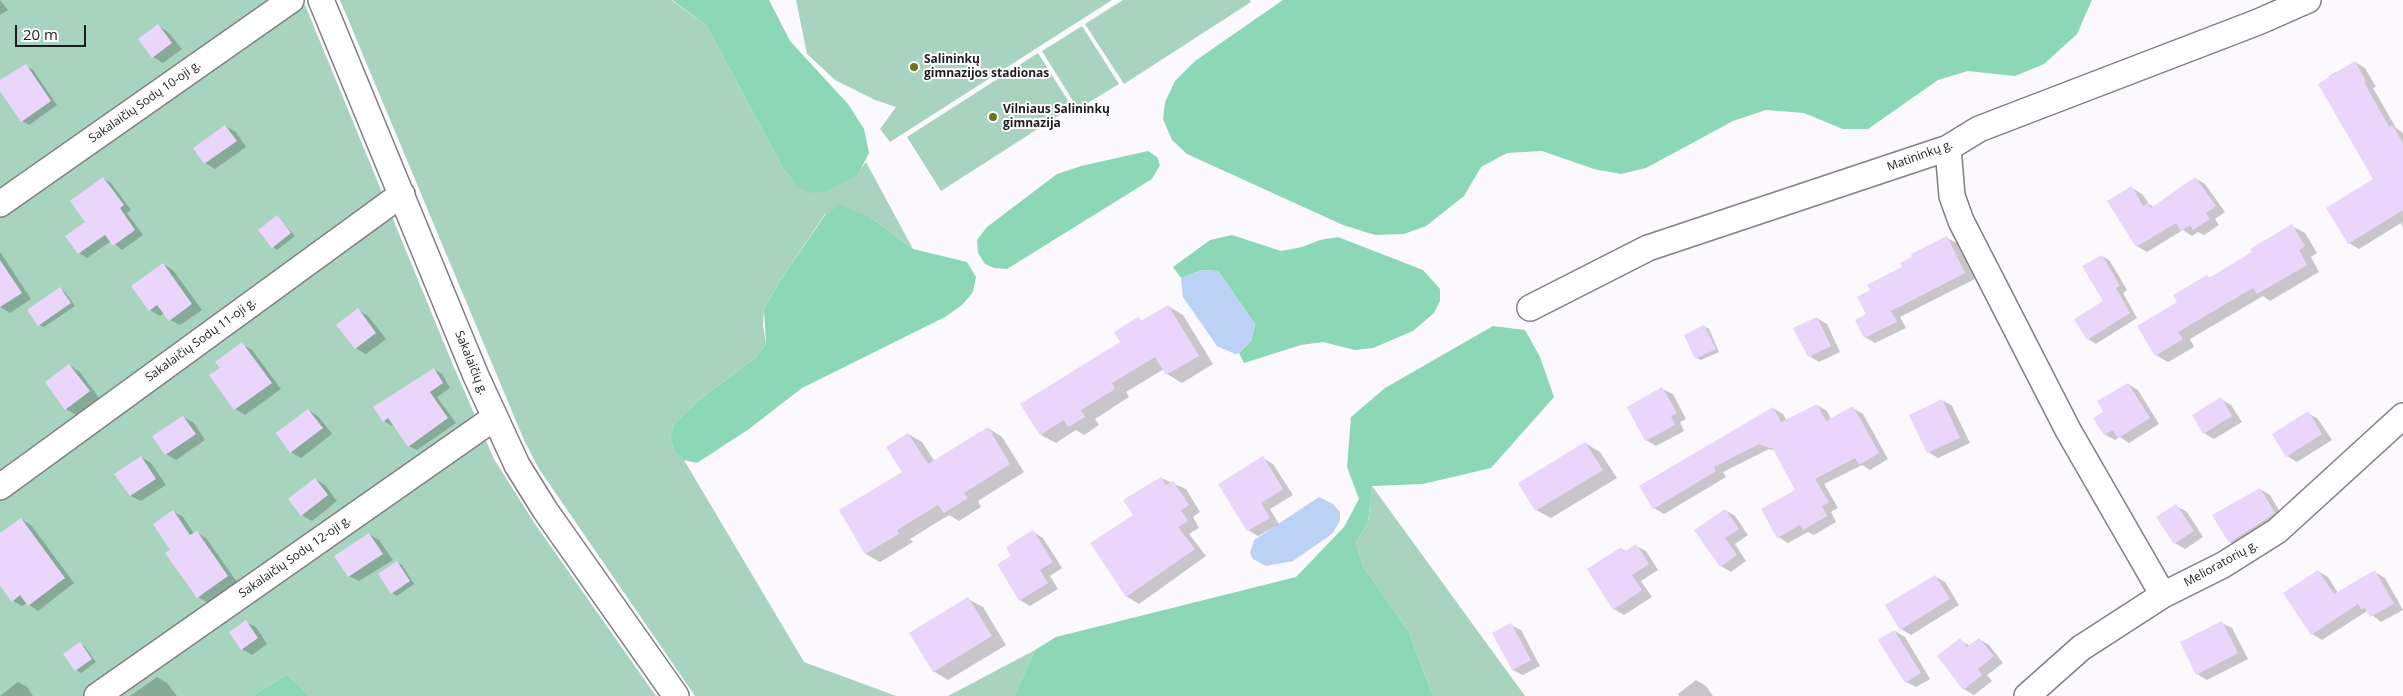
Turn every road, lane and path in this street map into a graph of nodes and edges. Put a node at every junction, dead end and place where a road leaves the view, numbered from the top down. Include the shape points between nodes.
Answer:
1 (291, 0) edge
2 (321, 0) edge
3 (2308, 0) edge
4 (1948, 148) junction
5 (402, 194) junction
6 (0, 204) edge
7 (1530, 308) dead end
8 (2403, 416) edge
9 (494, 418) junction
10 (0, 487) edge
11 (2164, 595) junction
12 (97, 696) edge
13 (676, 696) edge
14 (2027, 696) edge

1 - 6 street, Sakalaičių Sodų 10-oji g.
2 - 5 street, Sakalaičių g.
3 - 4 street, Matininkų g. via 1979,129
4 - 7 street, Matininkų g. via 1648,248
4 - 11 street via 1952,196 1961,221 2068,430
5 - 9 street, Sakalaičių g.
5 - 10 street, Sakalaičių Sodų 11-oji g.
8 - 11 street, Melioratorių g. via 2276,531 2223,565
9 - 12 street, Sakalaičių Sodų 12-oji g.
9 - 13 street, Sakalaičių g. via 517,465 545,510
11 - 14 street, Melioratorių g. via 2080,648

